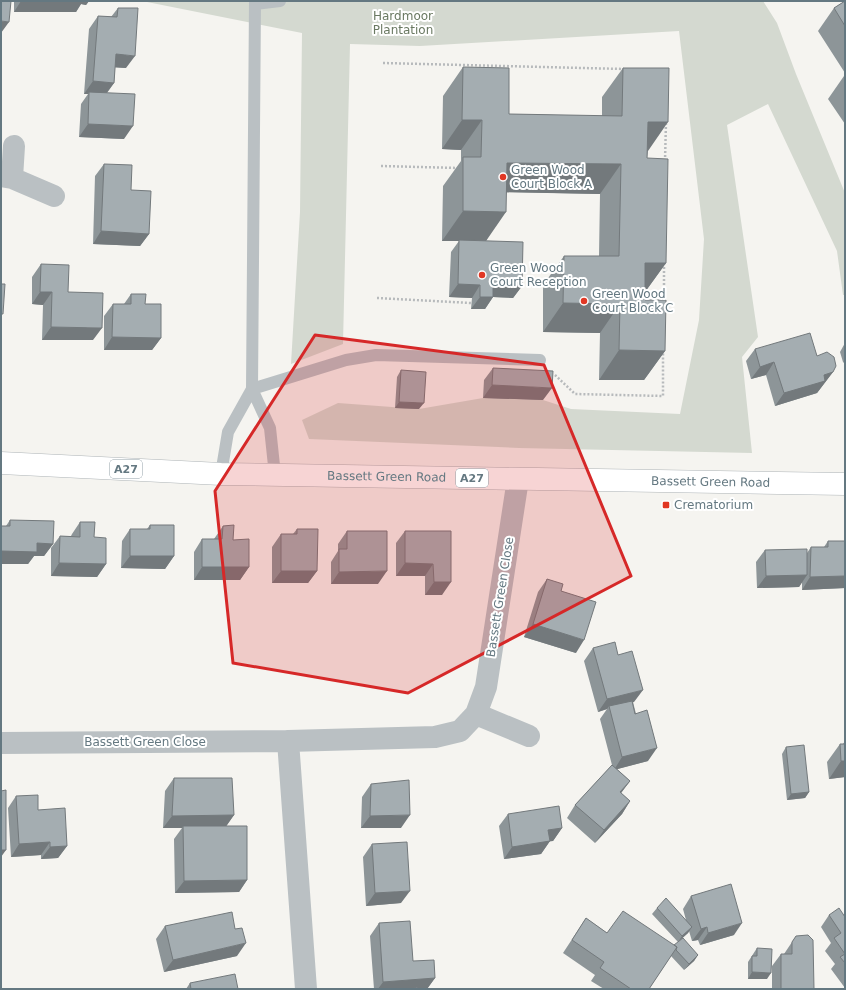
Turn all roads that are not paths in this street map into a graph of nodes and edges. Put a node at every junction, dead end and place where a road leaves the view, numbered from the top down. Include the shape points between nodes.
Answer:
1 (280, 1) edge
2 (255, 2) edge
3 (14, 146) dead end
4 (7, 177) edge
5 (54, 196) dead end
6 (540, 360) road end
7 (252, 389) junction
8 (1, 462) edge
9 (221, 474) junction
10 (275, 475) junction
11 (518, 479) junction
12 (845, 484) edge
13 (476, 714) junction
14 (529, 736) dead end
15 (288, 741) junction
16 (1, 742) edge
17 (306, 989) edge

1 - 2 lane
2 - 7 lane
3 - 4 street
4 - 5 street
6 - 7 lane via 376,355 346,360
7 - 9 lane via 228,432
7 - 10 lane via 270,428
8 - 9 main road, Bassett Green Road / A27
9 - 10 main road, Bassett Green Road / A27
10 - 11 main road, Bassett Green Road / A27
11 - 12 main road, Bassett Green Road / A27
11 - 13 street, Bassett Green Close via 486,687
13 - 14 street
13 - 15 street, Bassett Green Close via 460,731 435,737
15 - 16 street, Bassett Green Close
15 - 17 street

